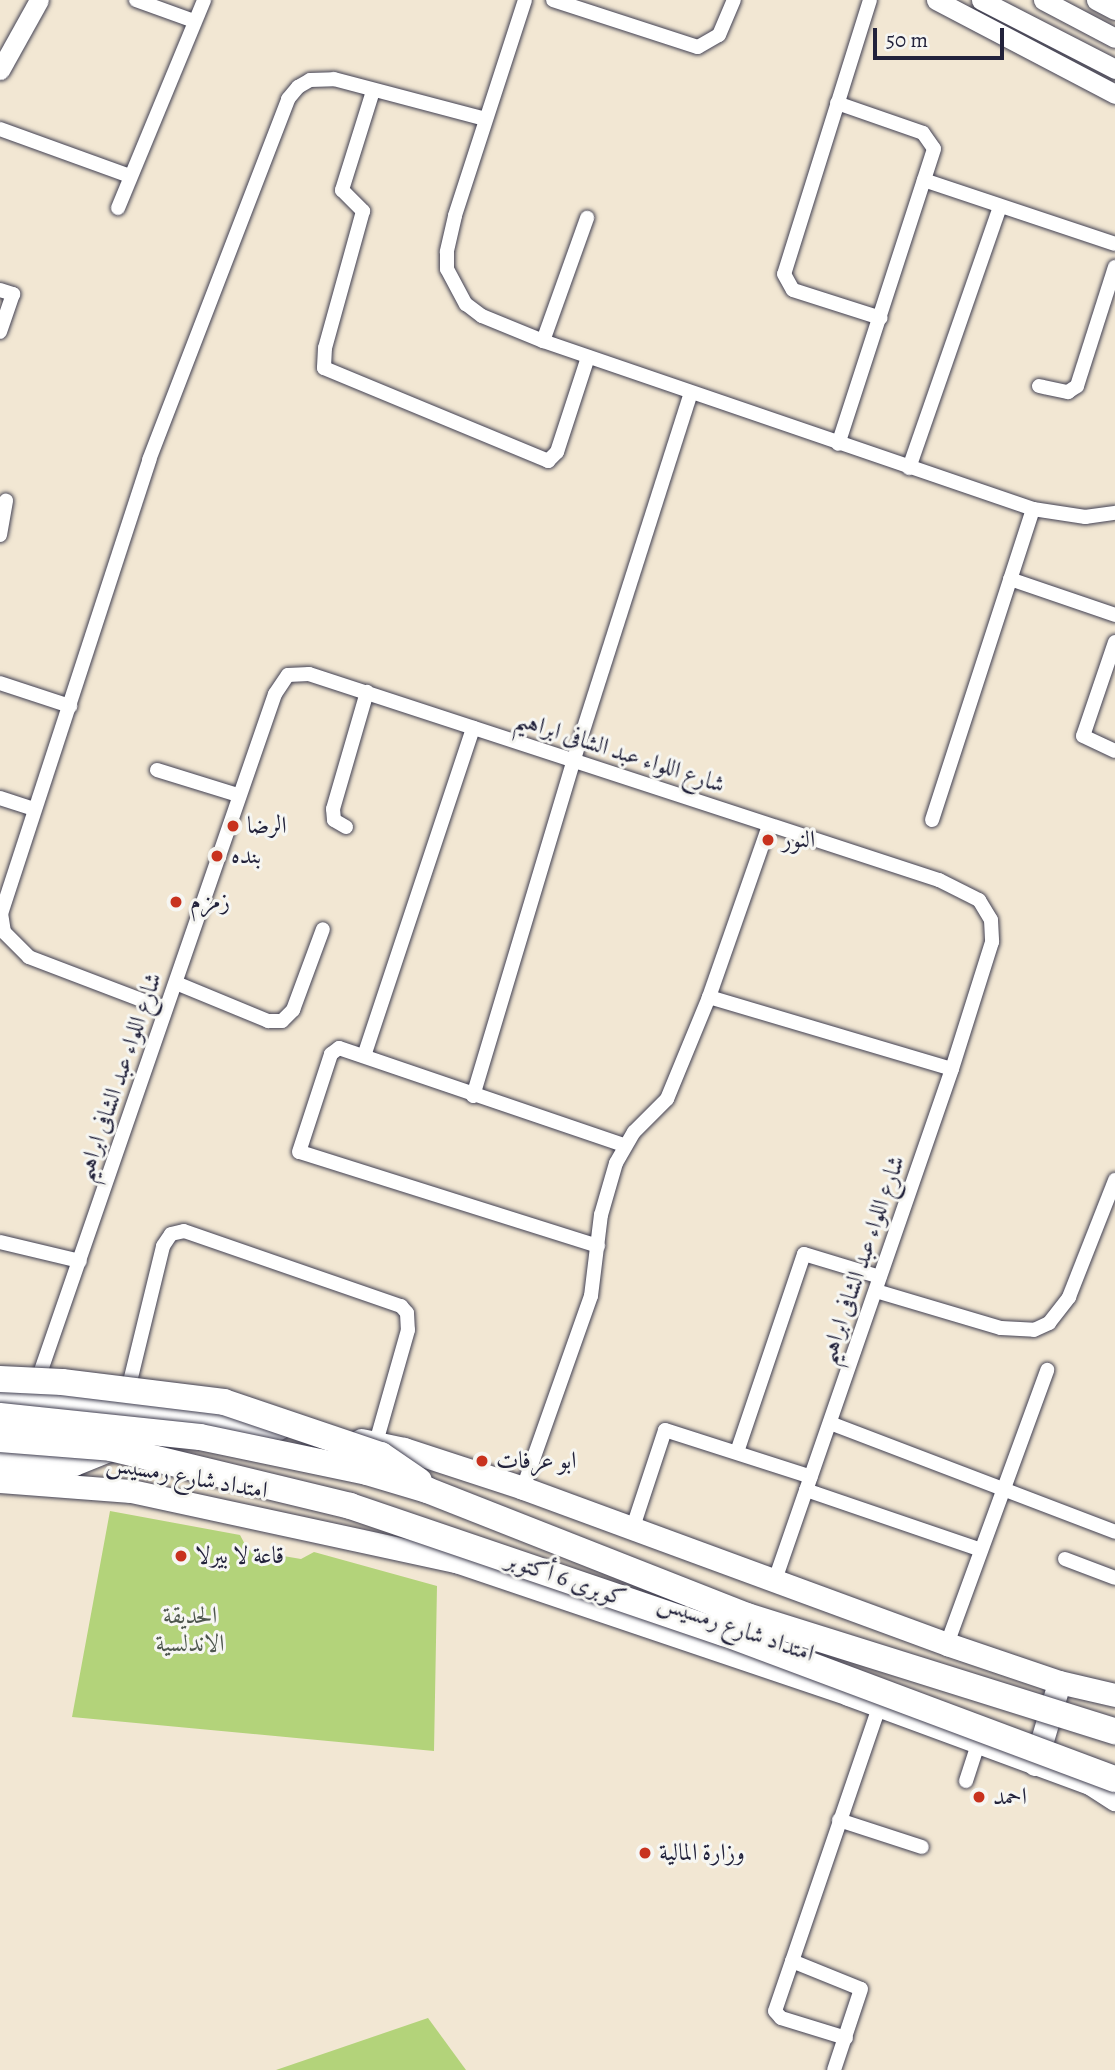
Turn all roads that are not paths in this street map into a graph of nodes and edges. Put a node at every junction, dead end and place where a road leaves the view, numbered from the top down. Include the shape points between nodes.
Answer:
1 (39, 0) edge
2 (136, 0) edge
3 (204, 0) edge
4 (525, 0) edge
5 (553, 0) edge
6 (734, 0) edge
7 (870, 0) edge
8 (936, 0) edge
9 (982, 0) edge
10 (1043, 0) edge
11 (1096, 0) edge
12 (1115, 10) edge
13 (194, 21) junction
14 (1115, 38) edge
15 (1115, 69) edge
16 (0, 70) edge
17 (373, 91) junction
18 (1115, 94) edge
19 (836, 103) junction
20 (485, 119) junction
21 (0, 129) edge
22 (130, 176) junction
23 (924, 180) junction
24 (1000, 207) junction
25 (118, 208) dead end
26 (587, 218) dead end
27 (1115, 244) edge
28 (1115, 267) edge
29 (0, 290) edge
30 (881, 318) junction
31 (0, 332) edge
32 (543, 341) junction
33 (588, 357) junction
34 (1039, 386) dead end
35 (691, 393) junction
36 (838, 444) junction
37 (909, 468) junction
38 (6, 501) dead end
39 (1033, 509) junction
40 (1115, 513) edge
41 (0, 535) edge
42 (1010, 579) junction
43 (1115, 615) edge
44 (1115, 642) edge
45 (0, 683) edge
46 (367, 692) junction
47 (70, 706) junction
48 (474, 727) junction
49 (1115, 751) edge
50 (574, 759) junction
51 (157, 770) dead end
52 (238, 795) junction
53 (0, 798) edge
54 (34, 809) junction
55 (932, 820) dead end
56 (769, 826) junction
57 (346, 827) dead end
58 (323, 929) dead end
59 (176, 983) junction
60 (709, 997) junction
61 (165, 1009) junction
62 (364, 1056) junction
63 (952, 1069) junction
64 (473, 1096) junction
65 (624, 1145) junction
66 (1113, 1189) edge
67 (0, 1241) edge
68 (598, 1246) junction
69 (80, 1261) junction
70 (878, 1284) junction
71 (1048, 1370) dead end
72 (0, 1380) edge
73 (0, 1397) edge
74 (32, 1397) junction
75 (124, 1406) junction
76 (0, 1416) edge
77 (830, 1423) junction
78 (0, 1439) edge
79 (376, 1442) junction
80 (111, 1448) junction
81 (737, 1452) junction
82 (0, 1465) edge
83 (0, 1481) edge
84 (809, 1483) junction
85 (523, 1488) junction
86 (1002, 1489) junction
87 (427, 1490) junction
88 (633, 1527) junction
89 (1114, 1530) edge
90 (981, 1550) junction
91 (1065, 1559) dead end
92 (1115, 1578) edge
93 (775, 1580) junction
94 (947, 1644) junction
95 (1059, 1682) junction
96 (1115, 1695) edge
97 (879, 1708) junction
98 (1063, 1717) junction
99 (1115, 1718) edge
100 (1115, 1731) edge
101 (978, 1743) junction
102 (1035, 1764) junction
103 (1074, 1765) junction
104 (1115, 1779) edge
105 (966, 1781) dead end
106 (1115, 1790) edge
107 (1115, 1799) edge
108 (839, 1820) junction
109 (922, 1847) dead end
110 (792, 1961) junction
111 (846, 2038) junction
112 (834, 2070) edge

1 - 16 main road
2 - 13 street
3 - 13 street
4 - 20 street
5 - 6 street via 698,47 719,35
7 - 19 street
8 - 18 main road
9 - 15 main road
10 - 14 main road
11 - 12 main road
13 - 22 street
17 - 20 street
17 - 33 street via 342,190 363,211 325,348 324,368 548,461 556,452
17 - 47 street via 321,77 298,87 288,99 149,460
19 - 23 street via 930,137 934,149
19 - 30 street via 784,274 799,293
20 - 32 street via 455,216 447,269 466,304 482,316
21 - 22 street
22 - 25 street
23 - 24 street
23 - 30 street
24 - 27 street
24 - 37 street
26 - 32 street
28 - 34 street via 1077,386 1068,392
29 - 31 street via 13,294
30 - 36 street
32 - 33 street
33 - 35 street
35 - 36 street
35 - 50 street
36 - 37 street
37 - 39 street
38 - 41 street
39 - 40 street via 1085,517
39 - 42 street
42 - 43 street
42 - 55 street
44 - 49 street via 1083,733 1089,741
45 - 47 street
46 - 48 street, شارع اللواء عبد الشافى ابراهيم
46 - 52 street, شارع اللواء عبد الشافى ابراهيم via 309,674 288,675 275,694
46 - 57 street via 333,809 334,820
47 - 54 street
48 - 50 street, شارع اللواء عبد الشافى ابراهيم
48 - 62 street
50 - 56 street, شارع اللواء عبد الشافى ابراهيم
50 - 64 street
51 - 52 street
52 - 59 street, شارع اللواء عبد الشافى ابراهيم
53 - 54 street
54 - 61 street via 8,885 1,914 4,932 29,957
56 - 60 street
56 - 63 street, شارع اللواء عبد الشافى ابراهيم via 939,880 979,900 991,920 992,942
58 - 59 street via 293,1010 282,1021 268,1021
59 - 61 street, شارع اللواء عبد الشافى ابراهيم
60 - 63 street
60 - 65 street via 667,1099
61 - 69 street, شارع اللواء عبد الشافى ابراهيم
62 - 64 street
62 - 68 street via 342,1048 333,1051 299,1152
63 - 70 street, شارع اللواء عبد الشافى ابراهيم
64 - 65 street
65 - 68 street via 601,1215
66 - 70 street via 1069,1297 1049,1323 1034,1330 1009,1331
67 - 69 street
68 - 85 street via 591,1296
69 - 74 street, شارع اللواء عبد الشافى ابراهيم
70 - 77 street, شارع اللواء عبد الشافى ابراهيم
70 - 81 street via 804,1254
71 - 86 street
72 - 87 highway, bridge via 90,1385 235,1405 381,1455 410,1472
73 - 74 main road
74 - 75 main road
75 - 79 main road
75 - 79 street via 163,1246 171,1234 184,1231 401,1306 407,1313 408,1330
76 - 87 highway, كوبرى 6 أكتوبر, bridge via 200,1437 312,1458
77 - 84 street, شارع اللواء عبد الشافى ابراهيم
77 - 86 street
78 - 80 highway, كوبرى 6 أكتوبر, bridge
79 - 85 main road
80 - 82 highway via 74,1464
80 - 103 highway, كوبرى 6 أكتوبر, bridge via 351,1506 724,1633
81 - 84 street
81 - 88 street via 665,1430
83 - 97 main road, امتداد شارع رمسيس via 173,1498 456,1561
84 - 90 street
84 - 93 street, شارع اللواء عبد الشافى ابراهيم
85 - 88 main road
86 - 89 street
86 - 90 street
87 - 98 highway, كوبرى 6 أكتوبر, bridge via 747,1616
88 - 93 main road
90 - 94 street
91 - 92 street
93 - 94 main road
94 - 95 main road
95 - 96 main road
95 - 102 main road
97 - 101 main road, امتداد شارع رمسيس
97 - 108 street
98 - 99 highway, bridge
98 - 100 highway, كوبرى 6 أكتوبر, bridge
101 - 102 main road, امتداد شارع رمسيس
101 - 105 street
102 - 107 main road, امتداد شارع رمسيس via 1090,1783
103 - 104 highway, كوبرى 6 أكتوبر, bridge
103 - 106 highway, bridge
108 - 109 street
108 - 110 street
110 - 111 street via 859,1986
110 - 111 street via 776,2014
111 - 112 street

